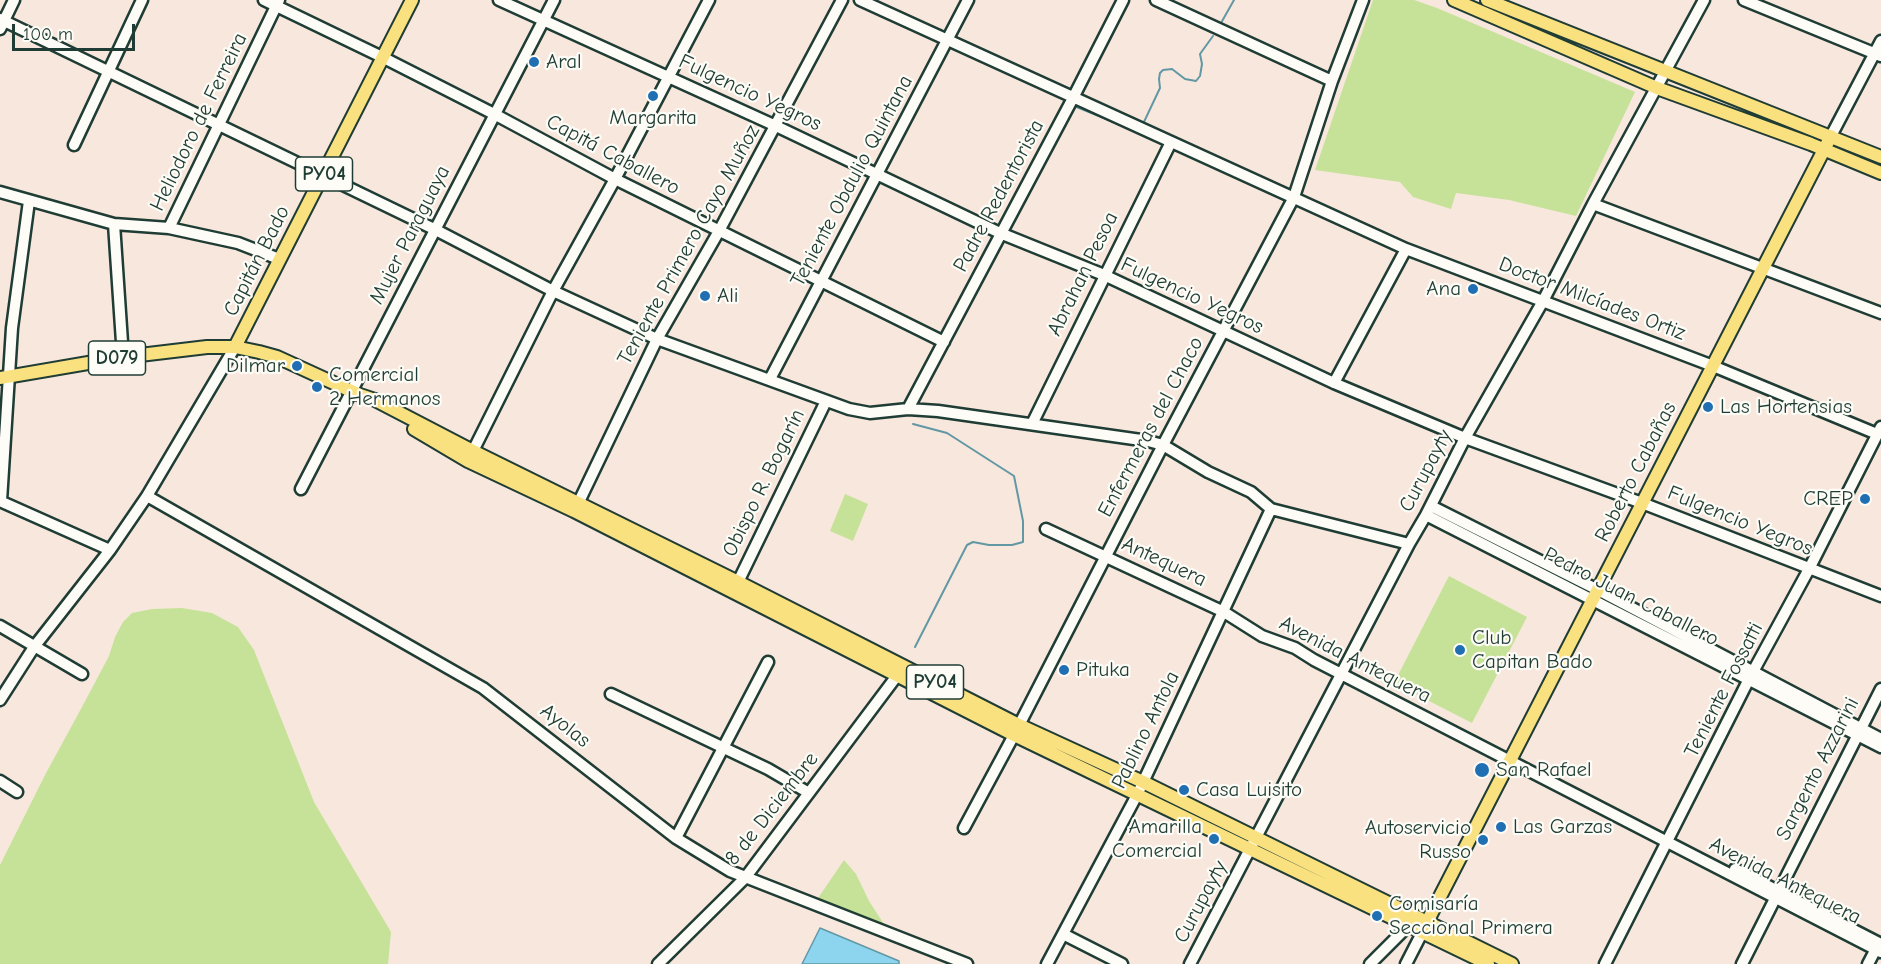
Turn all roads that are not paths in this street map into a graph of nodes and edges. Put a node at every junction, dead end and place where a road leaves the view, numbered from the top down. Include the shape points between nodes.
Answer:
1 (14, 0) edge
2 (142, 0) edge
3 (264, 0) edge
4 (412, 0) edge
5 (499, 0) edge
6 (554, 0) edge
7 (709, 0) edge
8 (842, 0) edge
9 (860, 0) edge
10 (968, 0) edge
11 (1123, 0) edge
12 (1156, 0) edge
13 (1363, 0) edge
14 (1454, 0) edge
15 (1487, 0) edge
16 (1704, 0) edge
17 (1744, 0) edge
18 (278, 3) edge
19 (544, 20) junction
20 (1, 23) edge
21 (947, 41) junction
22 (1881, 41) edge
23 (1878, 55) edge
24 (382, 57) junction
25 (108, 71) junction
26 (1665, 71) junction
27 (668, 77) junction
28 (1332, 81) junction
29 (1657, 88) junction
30 (1073, 98) junction
31 (496, 115) junction
32 (219, 125) junction
33 (776, 126) junction
34 (1831, 136) junction
35 (1171, 142) junction
36 (74, 145) dead end
37 (1824, 150) junction
38 (1881, 157) edge
39 (1881, 173) edge
40 (877, 174) junction
41 (323, 176) junction
42 (615, 179) junction
43 (0, 192) edge
44 (1294, 197) junction
45 (29, 201) junction
46 (1593, 204) junction
47 (114, 224) junction
48 (169, 228) junction
49 (434, 229) junction
50 (719, 231) junction
51 (1000, 233) junction
52 (1406, 249) junction
53 (279, 259) junction
54 (1763, 268) junction
55 (1104, 275) junction
56 (821, 282) junction
57 (554, 291) junction
58 (1543, 301) junction
59 (1881, 313) edge
60 (0, 325) edge
61 (12, 328) junction
62 (1223, 333) junction
63 (657, 339) junction
64 (944, 342) junction
65 (234, 347) junction
66 (123, 357) junction
67 (1713, 366) junction
68 (4, 377) edge
69 (770, 379) junction
70 (1334, 383) junction
71 (356, 393) junction
72 (826, 401) junction
73 (908, 409) junction
74 (1032, 424) junction
75 (1879, 430) edge
76 (1465, 438) junction
77 (1163, 445) junction
78 (471, 456) junction
79 (301, 489) dead end
80 (147, 496) junction
81 (1, 501) edge
82 (1642, 503) junction
83 (576, 506) junction
84 (1271, 509) junction
85 (1429, 511) junction
86 (1046, 529) dead end
87 (1409, 544) junction
88 (110, 550) junction
89 (1105, 555) junction
90 (1809, 569) junction
91 (738, 582) junction
92 (1596, 595) junction
93 (1881, 596) edge
94 (1224, 612) junction
95 (0, 626) edge
96 (1262, 636) joint
97 (34, 647) junction
98 (768, 662) dead end
99 (901, 671) junction
100 (1342, 671) junction
101 (82, 674) dead end
102 (1752, 675) junction
103 (1881, 689) edge
104 (611, 694) dead end
105 (0, 700) edge
106 (1017, 730) junction
107 (1859, 732) junction
108 (1881, 739) edge
109 (1881, 747) edge
110 (723, 749) junction
111 (1511, 758) junction
112 (0, 781) edge
113 (1140, 788) junction
114 (17, 792) dead end
115 (809, 794) junction
116 (964, 828) dead end
117 (676, 838) junction
118 (1668, 840) junction
119 (1254, 843) junction
120 (745, 878) junction
121 (1776, 894) junction
122 (1408, 926) junction
123 (1425, 927) junction
124 (1063, 934) junction
125 (1880, 945) edge
126 (658, 964) edge
127 (967, 964) edge
128 (1047, 964) edge
129 (1122, 964) edge
130 (1190, 964) edge
131 (1370, 964) edge
132 (1406, 964) edge
133 (1488, 964) edge
134 (1512, 964) edge
135 (1605, 964) edge
136 (1742, 964) edge
137 (1868, 964) edge

1 - 20 street
2 - 25 street
3 - 18 street, Capitá Caballero
4 - 24 main road, Capitán Bado / PY04
5 - 19 street, Fulgencio Yegros
6 - 19 street, Mujer Paraguaya
7 - 27 street
8 - 33 street, Teniente Primero Cayo Muñoz
9 - 21 street, Doctor Milcíades Ortiz
10 - 21 street, Teniente Obdulio Quintana
11 - 30 street, Padre Redentorista
12 - 28 street
13 - 28 street, Enfermeras del Chaco
14 - 29 main road
15 - 26 main road
16 - 26 street, Curupayty
17 - 23 street
18 - 24 street, Capitá Caballero
18 - 32 street, Heliodoro de Ferreira
19 - 27 street, Fulgencio Yegros
19 - 31 street, Mujer Paraguaya
20 - 25 street
21 - 30 street, Doctor Milcíades Ortiz
21 - 40 street, Teniente Obdulio Quintana
22 - 23 street, Roberto Cabañas
23 - 34 street, Roberto Cabañas
24 - 31 street, Capitá Caballero
24 - 41 main road, Capitán Bado / PY04
25 - 32 street
25 - 36 street
26 - 29 street, Curupayty
26 - 34 main road
27 - 33 street, Fulgencio Yegros
27 - 42 street
28 - 44 street, Enfermeras del Chaco
29 - 37 main road
29 - 46 street, Curupayty
30 - 35 street, Doctor Milcíades Ortiz
30 - 51 street, Padre Redentorista
31 - 42 street, Capitá Caballero
31 - 49 street, Mujer Paraguaya
32 - 41 street
32 - 48 street, Heliodoro de Ferreira
33 - 40 street, Fulgencio Yegros
33 - 50 street, Teniente Primero Cayo Muñoz
34 - 37 main road, Roberto Cabañas
34 - 38 main road
35 - 44 street, Doctor Milcíades Ortiz
35 - 55 street, Abrahan Pesoa
37 - 39 main road
37 - 54 main road, Roberto Cabañas
40 - 51 street, Fulgencio Yegros
40 - 56 street, Teniente Obdulio Quintana
41 - 49 street
41 - 53 main road, Capitán Bado / PY04
42 - 50 street, Capitá Caballero
42 - 57 street
43 - 45 street
44 - 52 street, Doctor Milcíades Ortiz
44 - 62 street, Enfermeras del Chaco
45 - 47 street
45 - 61 street
46 - 54 street
46 - 58 street, Curupayty
47 - 48 street
47 - 66 street
48 - 53 street via 238,243
49 - 57 street
49 - 71 street, Mujer Paraguaya
50 - 56 street, Capitá Caballero
50 - 63 street, Teniente Primero Cayo Muñoz
51 - 55 street, Fulgencio Yegros
51 - 64 street, Padre Redentorista
52 - 58 street, Doctor Milcíades Ortiz
52 - 70 street
53 - 65 main road, Capitán Bado / PY04
54 - 59 street
54 - 67 main road, Roberto Cabañas
55 - 62 street, Fulgencio Yegros
55 - 74 street, Abrahan Pesoa
56 - 64 street, Capitá Caballero
56 - 69 street, Teniente Obdulio Quintana
57 - 63 street
57 - 78 street
58 - 67 street, Doctor Milcíades Ortiz
58 - 76 street, Curupayty
60 - 61 street
61 - 68 street
62 - 70 street, Fulgencio Yegros
62 - 77 street, Enfermeras del Chaco
63 - 69 street
63 - 83 street, Teniente Primero Cayo Muñoz
64 - 73 street, Padre Redentorista
65 - 66 main road, D079
65 - 71 main road, PY04 via 277,357
65 - 80 street
66 - 68 main road, D079
67 - 75 street, Doctor Milcíades Ortiz
67 - 82 main road, Roberto Cabañas
68 - 81 street
69 - 72 street
70 - 76 street, Fulgencio Yegros
71 - 78 main road, PY04
71 - 79 street, Mujer Paraguaya
72 - 73 street via 870,413
72 - 91 street, Obispo R. Bogarín
73 - 74 street
74 - 77 street
75 - 90 street, Teniente Fossatti
76 - 82 street, Fulgencio Yegros
76 - 85 street, Curupayty
77 - 84 street via 1251,492
77 - 89 street, Enfermeras del Chaco
78 - 83 main road, PY04
80 - 88 street
80 - 117 street, Ayolas via 483,688
81 - 88 street
82 - 90 street, Fulgencio Yegros
82 - 92 main road, Roberto Cabañas
83 - 91 main road, PY04
83 - 99 main road, PY04
84 - 87 street
84 - 94 street, Pablino Antola
85 - 87 street, Curupayty
85 - 92 street, Pedro Juan Caballero
86 - 89 street, Antequera
87 - 100 street, Curupayty
88 - 97 street
89 - 94 street, Antequera
89 - 106 street, Enfermeras del Chaco
90 - 93 street, Fulgencio Yegros
90 - 102 street, Teniente Fossatti
91 - 99 main road, PY04
92 - 102 street, Pedro Juan Caballero
92 - 111 main road, Roberto Cabañas
94 - 96 street, Antequera
94 - 113 street, Pablino Antola
95 - 97 street
96 - 100 street, Avenida Antequera via 1317,654
97 - 101 street
97 - 105 street
98 - 110 street
99 - 106 main road, PY04
99 - 115 street, 8 de Diciembre
100 - 111 street, Avenida Antequera
100 - 119 street, Curupayty
102 - 107 street, Pedro Juan Caballero
102 - 118 street, Teniente Fossatti
103 - 107 street, Sargento Azzarini
104 - 110 street
106 - 113 main road, PY04
106 - 116 street, Enfermeras del Chaco
107 - 108 street, Pedro Juan Caballero
107 - 109 street, Pedro Juan Caballero
107 - 121 street, Sargento Azzarini
110 - 115 street via 768,769
110 - 117 street
111 - 118 street, Avenida Antequera
111 - 123 main road, Roberto Cabañas
112 - 114 street
113 - 119 main road, PY04
113 - 124 street, Pablino Antola
115 - 120 street, 8 de Diciembre
117 - 120 street, Ayolas
118 - 121 street, Avenida Antequera
118 - 135 street, Teniente Fossatti
119 - 122 main road, PY04
119 - 123 main road, PY04
119 - 130 street, Curupayty
120 - 126 street, 8 de Diciembre
120 - 127 street, Ayolas
121 - 125 street, Avenida Antequera
121 - 136 street, Sargento Azzarini
122 - 123 main road, PY04
122 - 131 street
123 - 132 street
123 - 133 main road, PY04
123 - 134 main road, PY04
124 - 128 street, Pablino Antola
124 - 129 street
125 - 137 street

